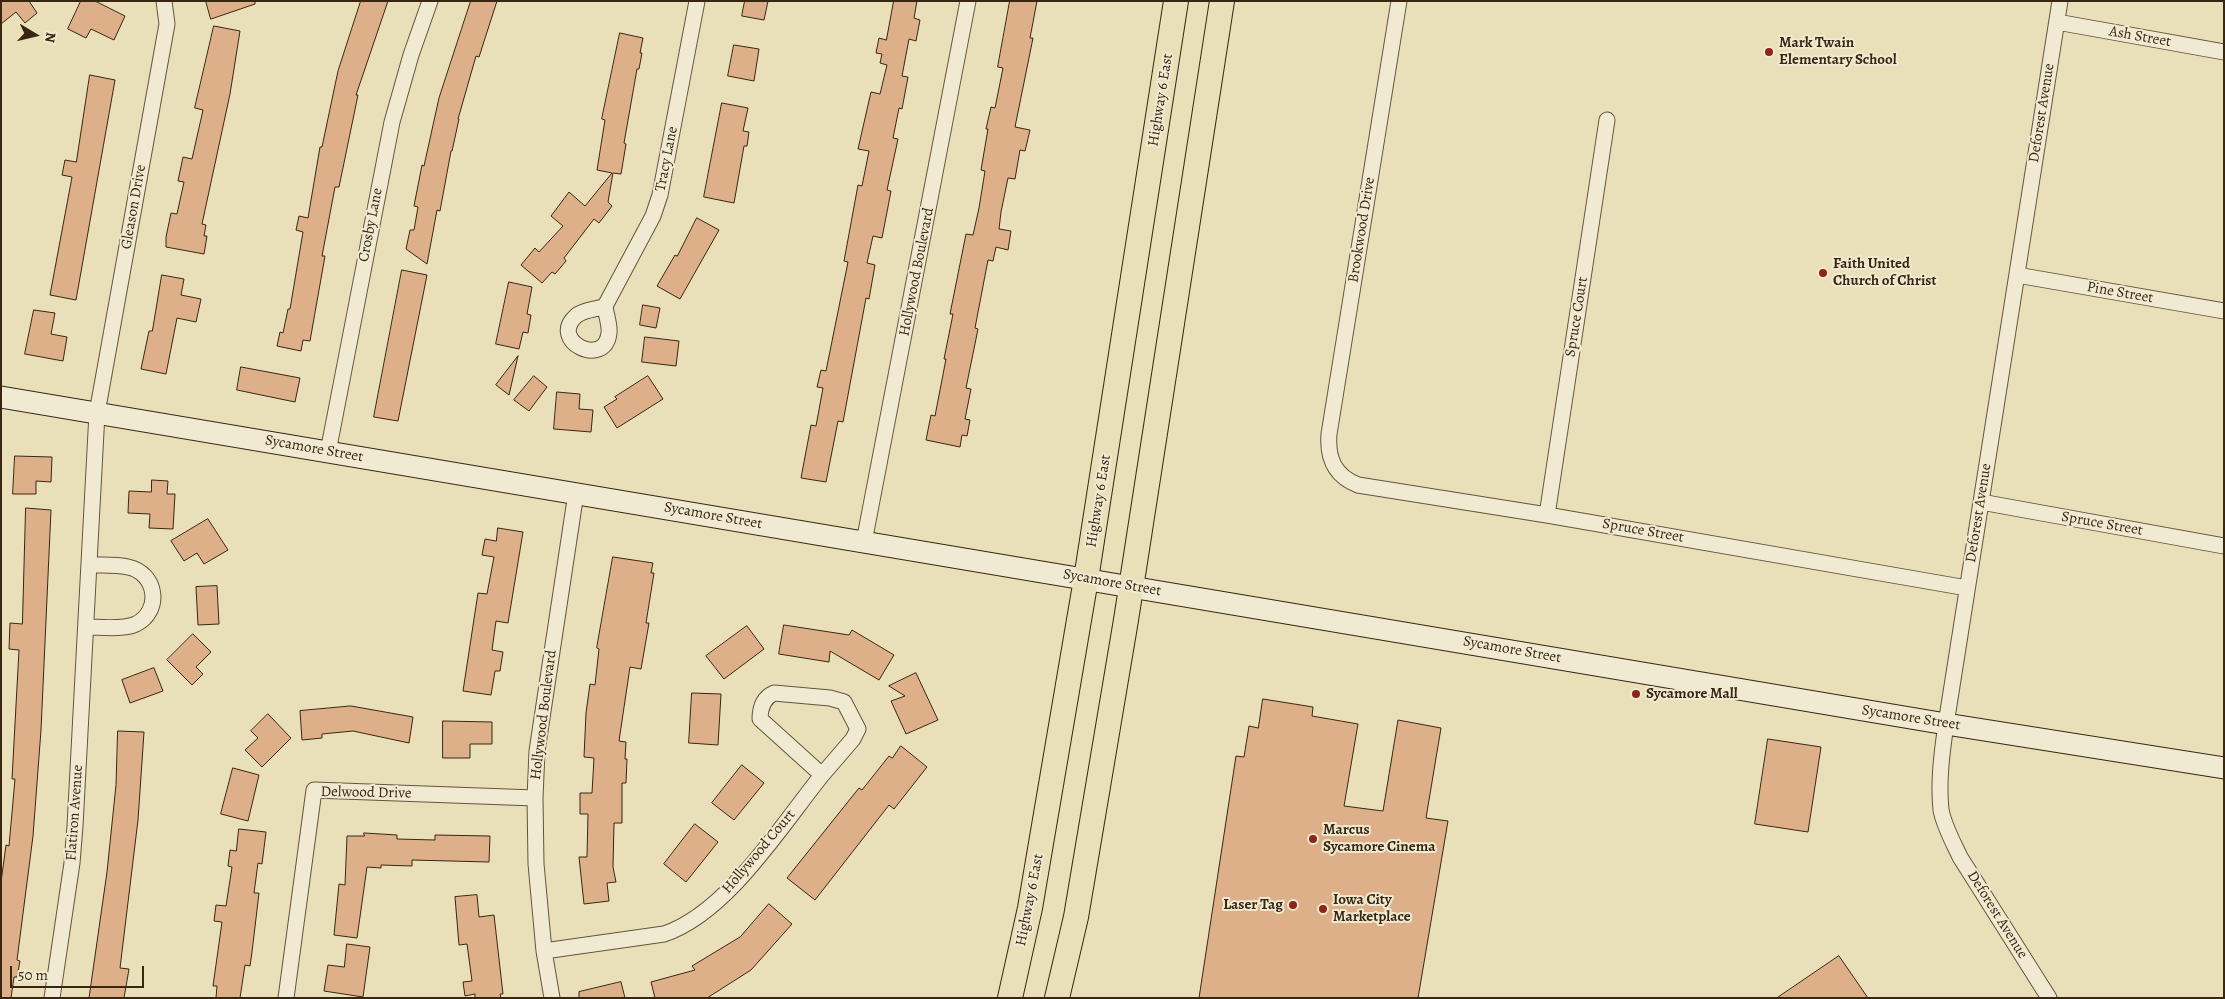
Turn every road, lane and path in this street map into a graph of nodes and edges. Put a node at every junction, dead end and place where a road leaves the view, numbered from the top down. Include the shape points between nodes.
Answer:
1 (164, 1) edge
2 (430, 1) edge
3 (697, 1) edge
4 (968, 1) edge
5 (1176, 1) edge
6 (1222, 1) edge
7 (1399, 1) edge
8 (2060, 1) edge
9 (2056, 22) junction
10 (2224, 52) edge
11 (1607, 120) dead end
12 (2017, 275) junction
13 (605, 306) dead end
14 (2224, 311) edge
15 (1, 397) edge
16 (97, 413) junction
17 (328, 452) junction
18 (1331, 458) joint
19 (576, 493) junction
20 (1981, 502) junction
21 (1547, 515) junction
22 (864, 542) junction
23 (2224, 546) edge
24 (89, 565) junction
25 (1086, 579) junction
26 (1131, 587) junction
27 (1967, 588) junction
28 (86, 627) junction
29 (1946, 724) junction
30 (2224, 768) edge
31 (822, 775) junction
32 (535, 798) junction
33 (544, 951) junction
34 (52, 998) edge
35 (286, 998) edge
36 (552, 998) edge
37 (1010, 998) edge
38 (1057, 998) edge
39 (2049, 998) edge

1 - 16 street, Gleason Drive via 167,24
2 - 17 street, Crosby Lane via 390,131
3 - 13 street, Tracy Lane via 660,195 653,216
4 - 22 street, Hollywood Boulevard
5 - 25 main road, Highway 6 East
6 - 26 main road
7 - 18 street, Brookwood Drive via 1329,434
8 - 9 street, Deforest Avenue
9 - 10 street, Ash Street
9 - 12 street, Deforest Avenue
11 - 21 street, Spruce Court
12 - 14 street, Pine Street
12 - 20 street, Deforest Avenue
15 - 16 street, Sycamore Street
16 - 17 street, Sycamore Street
16 - 24 street, Flatiron Avenue
17 - 19 street, Sycamore Street
18 - 21 street, Spruce Street via 1344,480 1358,485
19 - 22 street, Sycamore Street
19 - 32 street, Hollywood Boulevard via 537,751
20 - 23 street, Spruce Street
20 - 27 street, Deforest Avenue
21 - 27 street, Spruce Street
22 - 25 street, Sycamore Street
24 - 28 street, Flatiron Avenue
24 - 28 street via 129,567 143,573 152,586 154,601 148,616 135,625
25 - 26 street, Sycamore Street
25 - 37 main road, Highway 6 East via 1030,908
26 - 29 street, Sycamore Street
26 - 38 main road via 1076,917
27 - 29 street, Deforest Avenue
28 - 34 street, Flatiron Avenue via 72,863
29 - 30 street, Sycamore Street
29 - 39 street, Deforest Avenue via 1940,784 1942,811 1949,834 1975,882
31 - 31 street, Hollywood Court via 760,719 760,709 768,696 791,693 844,702 858,729
31 - 33 street, Hollywood Court via 743,876 698,918 664,934
32 - 33 street, Hollywood Boulevard via 536,864
32 - 35 street, Delwood Drive via 314,790
33 - 36 street, Hollywood Boulevard

